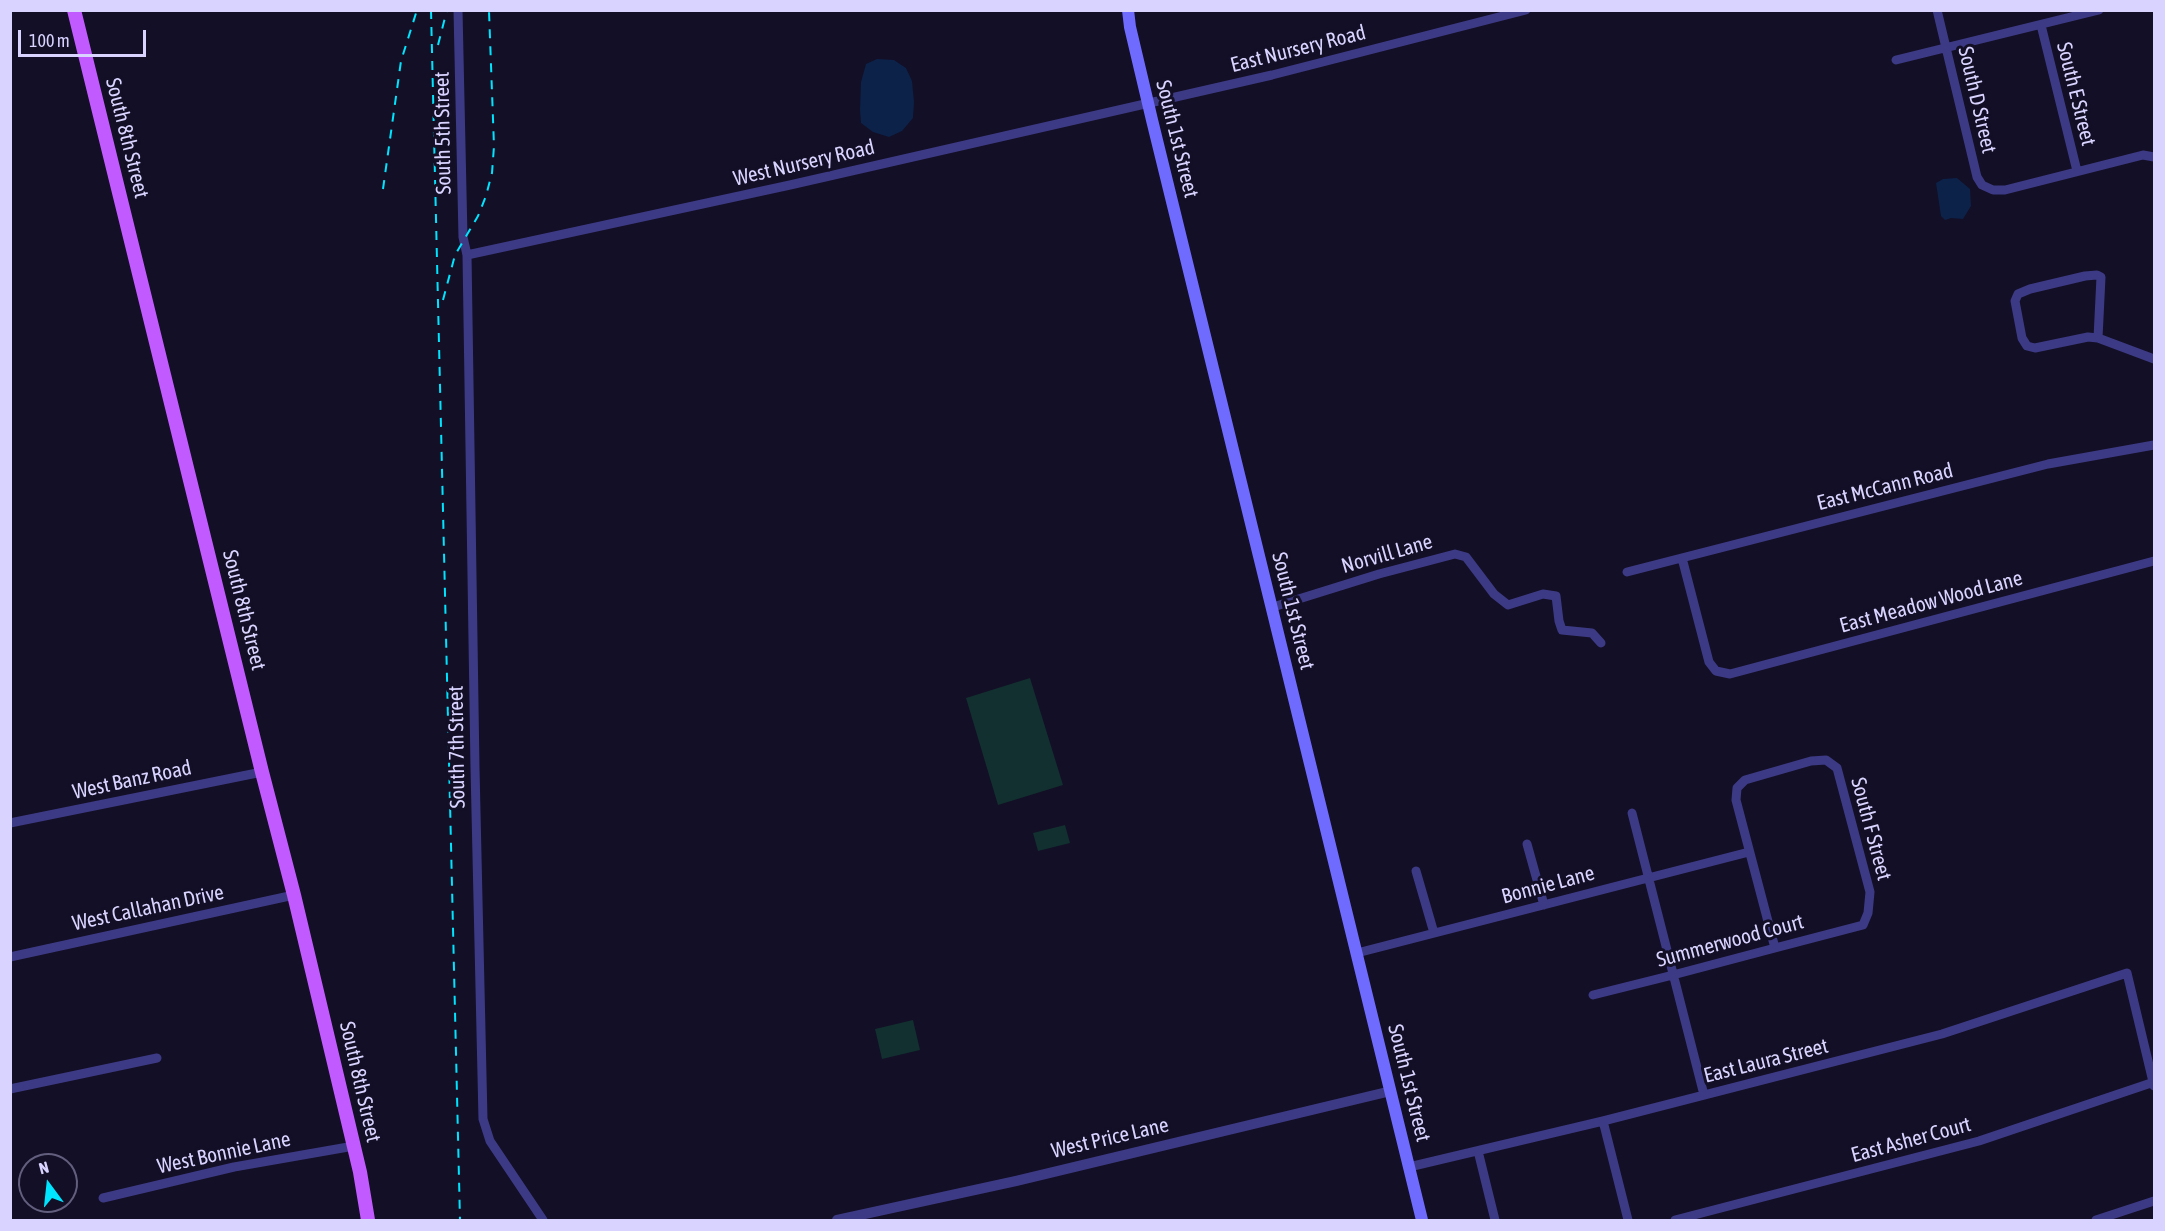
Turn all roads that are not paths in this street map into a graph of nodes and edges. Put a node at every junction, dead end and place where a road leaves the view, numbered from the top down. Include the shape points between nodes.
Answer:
1 (74, 10) edge
2 (458, 10) edge
3 (1128, 10) edge
4 (1527, 10) edge
5 (1937, 10) edge
6 (2099, 10) edge
7 (2041, 25) junction
8 (1947, 48) junction
9 (1896, 60) dead end
10 (1148, 102) junction
11 (2154, 157) edge
12 (2077, 171) junction
13 (467, 255) junction
14 (2098, 338) junction
15 (2154, 359) edge
16 (2154, 445) edge
17 (1682, 558) junction
18 (2154, 561) edge
19 (1627, 572) dead end
20 (1273, 607) junction
21 (1601, 643) dead end
22 (262, 772) junction
23 (1632, 813) dead end
24 (10, 823) edge
25 (1527, 844) dead end
26 (1749, 852) junction
27 (1416, 871) dead end
28 (1648, 878) junction
29 (294, 895) junction
30 (1544, 905) junction
31 (1869, 912) joint
32 (1434, 933) junction
33 (1775, 948) junction
34 (1357, 953) junction
35 (10, 957) edge
36 (1673, 975) junction
37 (1593, 995) dead end
38 (157, 1058) dead end
39 (2154, 1084) edge
40 (10, 1089) edge
41 (1391, 1091) junction
42 (1704, 1095) junction
43 (1603, 1121) junction
44 (354, 1146) junction
45 (1478, 1151) junction
46 (1409, 1167) junction
47 (103, 1198) dead end
48 (2154, 1201) edge
49 (368, 1221) edge
50 (543, 1221) edge
51 (837, 1221) edge
52 (1422, 1221) edge
53 (1495, 1221) edge
54 (1628, 1221) edge
55 (1675, 1221) edge
56 (2096, 1221) edge

1 - 22 main road, South 8th Street
2 - 13 street, South 5th Street
3 - 10 main road, South 1st Street
4 - 10 street, East Nursery Road via 1272,75
5 - 8 street, South D Street
6 - 7 street
7 - 8 street
7 - 12 street, South E Street
8 - 9 street
8 - 12 street, South D Street via 1977,177 1983,185 2005,190
10 - 13 street, West Nursery Road
10 - 20 main road, South 1st Street
11 - 12 street
13 - 50 street, South 7th Street via 483,1119 490,1141
14 - 14 street via 2101,277 2085,276 2018,294 2015,301 2027,346
14 - 15 street
16 - 17 street, East McCann Road via 2048,464
17 - 18 street, East Meadow Wood Lane via 1709,662 1716,671 1730,674
17 - 19 street, East McCann Road
20 - 21 street, Norvill Lane via 1455,554 1466,557 1494,594 1508,605 1543,594 1556,596 1562,630 1592,633
20 - 34 main road, South 1st Street
22 - 24 street, West Banz Road
22 - 29 main road, South 8th Street
23 - 28 street
25 - 30 street
26 - 28 street, Bonnie Lane
26 - 31 street, South F Street via 1736,800 1737,788 1745,780 1826,760 1837,768 1870,892
26 - 33 street
27 - 32 street
28 - 30 street, Bonnie Lane
28 - 36 street
29 - 35 street, West Callahan Drive
29 - 44 main road, South 8th Street
30 - 32 street, Bonnie Lane
31 - 33 street, Summerwood Court via 1863,925
32 - 34 street, Bonnie Lane
33 - 36 street, Summerwood Court
34 - 41 main road, South 1st Street
36 - 37 street, Summerwood Court
36 - 42 street
38 - 40 street
39 - 42 street, East Laura Street via 2127,973 1942,1034
39 - 55 street, East Asher Court via 1979,1142
41 - 46 main road, South 1st Street
41 - 51 street, West Price Lane
42 - 43 street, East Laura Street
43 - 45 street, East Laura Street
43 - 54 street
44 - 47 street, West Bonnie Lane via 234,1167
44 - 49 main road, South 8th Street
45 - 46 street, East Laura Street
45 - 53 street
46 - 52 main road, South 1st Street
48 - 56 street

